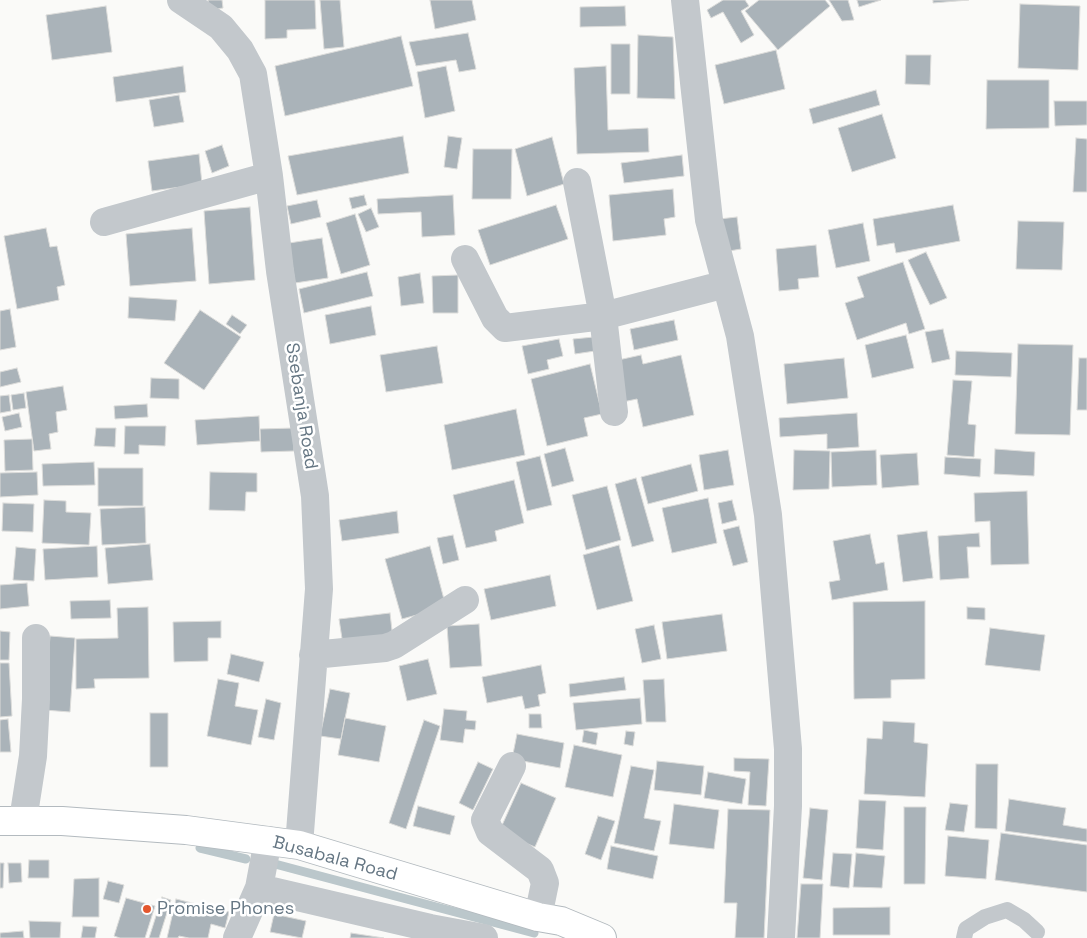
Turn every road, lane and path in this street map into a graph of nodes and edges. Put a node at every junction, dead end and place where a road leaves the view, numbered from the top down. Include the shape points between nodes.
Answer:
1 (180, 0) edge
2 (686, 0) edge
3 (269, 176) junction
4 (577, 182) dead end
5 (104, 222) dead end
6 (465, 258) dead end
7 (726, 284) junction
8 (603, 316) junction
9 (614, 412) dead end
10 (465, 600) dead end
11 (36, 638) dead end
12 (313, 655) junction
13 (512, 766) dead end
14 (12, 821) edge
15 (268, 840) junction
16 (299, 846) junction
17 (259, 888) junction
18 (552, 926) edge
19 (1038, 932) dead end
20 (237, 938) edge
21 (484, 938) edge
22 (602, 938) edge
23 (781, 938) edge
24 (964, 938) edge

1 - 3 street, Ssebanja Road via 221,27 240,50 253,74
2 - 7 street via 709,220
3 - 5 street
3 - 12 street, Ssebanja Road via 280,271 315,496 319,589
4 - 8 street
6 - 8 street via 495,318 506,328
7 - 8 street
7 - 23 street via 740,336 768,515 788,749
8 - 9 street
10 - 12 street via 394,645
11 - 14 street via 33,756
12 - 16 street, Ssebanja Road
13 - 18 street via 485,820 490,832 540,870
14 - 15 street, Busabala Road via 186,830
15 - 16 street, Busabala Road
15 - 17 street
16 - 18 street, Busabala Road
17 - 20 street
17 - 21 street
18 - 22 street, Busabala Road
19 - 24 lane via 1007,910 984,917 966,930

